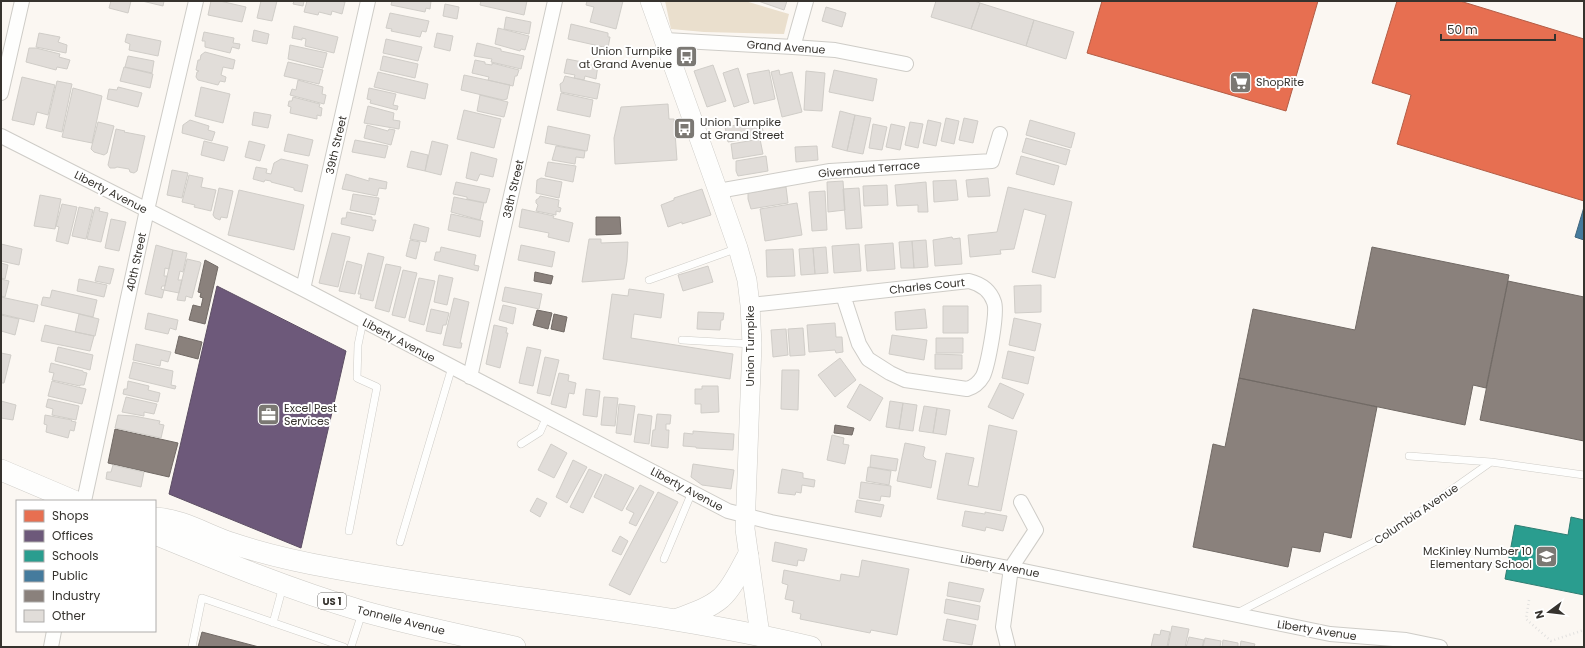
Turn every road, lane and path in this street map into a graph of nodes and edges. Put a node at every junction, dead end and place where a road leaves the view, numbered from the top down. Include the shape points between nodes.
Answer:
1 (22, 1) edge
2 (196, 1) edge
3 (368, 1) edge
4 (555, 1) edge
5 (650, 1) edge
6 (806, 1) edge
7 (665, 40) junction
8 (793, 46) junction
9 (906, 64) dead end
10 (1, 93) edge
11 (1000, 134) dead end
12 (1, 136) edge
13 (718, 191) junction
14 (147, 210) junction
15 (738, 248) junction
16 (649, 280) dead end
17 (303, 289) junction
18 (843, 295) junction
19 (750, 306) junction
20 (363, 321) junction
21 (682, 340) dead end
22 (752, 344) junction
23 (452, 367) junction
24 (470, 377) junction
25 (547, 416) junction
26 (521, 444) dead end
27 (1409, 456) dead end
28 (1491, 462) junction
29 (1, 470) edge
30 (1584, 475) edge
31 (692, 492) junction
32 (72, 500) edge
33 (84, 500) edge
34 (1021, 502) dead end
35 (745, 516) junction
36 (156, 518) edge
37 (349, 531) dead end
38 (156, 534) edge
39 (400, 542) dead end
40 (748, 556) junction
41 (664, 559) dead end
42 (1011, 568) junction
43 (284, 585) junction
44 (1529, 600) dead end
45 (362, 611) junction
46 (1233, 615) junction
47 (675, 620) junction
48 (273, 623) junction
49 (1584, 630) edge
50 (54, 632) edge
51 (762, 643) edge
52 (50, 647) edge
53 (192, 647) edge
54 (344, 647) edge
55 (350, 647) edge
56 (515, 647) edge
57 (812, 647) edge
58 (1008, 647) edge
59 (1440, 647) edge

1 - 10 street
2 - 14 street, 40th Street
3 - 17 street, 39th Street
4 - 24 street, 38th Street
5 - 7 main road, Union Turnpike
6 - 8 street
7 - 8 street, Grand Avenue
7 - 13 main road, Union Turnpike
8 - 9 street, Grand Avenue via 835,50
11 - 13 street, Givernaud Terrace via 992,161 830,171
12 - 14 street, Liberty Avenue
13 - 15 main road, Union Turnpike
14 - 17 street, Liberty Avenue
14 - 33 street, 40th Street
15 - 16 lane
15 - 19 main road, Union Turnpike via 747,280
17 - 20 street, Liberty Avenue
18 - 18 street, Charles Court via 859,344 868,359 890,373 905,380 967,389 975,386 983,376 991,343 995,304 984,287 969,281
18 - 19 street, Charles Court
19 - 22 main road, Union Turnpike
20 - 23 street, Liberty Avenue
20 - 37 lane via 358,345 357,378 377,387
21 - 22 lane
22 - 35 main road, Union Turnpike
23 - 24 street, Liberty Avenue
23 - 39 lane
24 - 25 street, Liberty Avenue
25 - 26 lane via 540,432
25 - 31 street, Liberty Avenue
27 - 28 lane
28 - 30 lane
28 - 46 lane, Columbia Avenue via 1386,536
29 - 32 main road
31 - 35 street, Liberty Avenue via 728,511
31 - 41 lane
34 - 42 street via 1036,530
35 - 40 main road, Union Turnpike
35 - 42 street, Liberty Avenue
36 - 47 main road via 166,518 231,543 317,565 420,584
38 - 43 main road, Tonnelle Avenue / US 1
40 - 47 main road via 721,598
40 - 51 main road, Union Turnpike
42 - 46 street, Liberty Avenue
42 - 58 street via 1003,628
43 - 45 main road, Tonnelle Avenue / US 1
43 - 48 lane
44 - 49 path via 1526,619 1552,641
45 - 55 lane
45 - 56 main road, Tonnelle Avenue / US 1
46 - 59 street, Liberty Avenue via 1330,634 1406,640
47 - 51 main road
48 - 53 lane via 202,598
48 - 54 lane
50 - 52 street
51 - 57 main road

